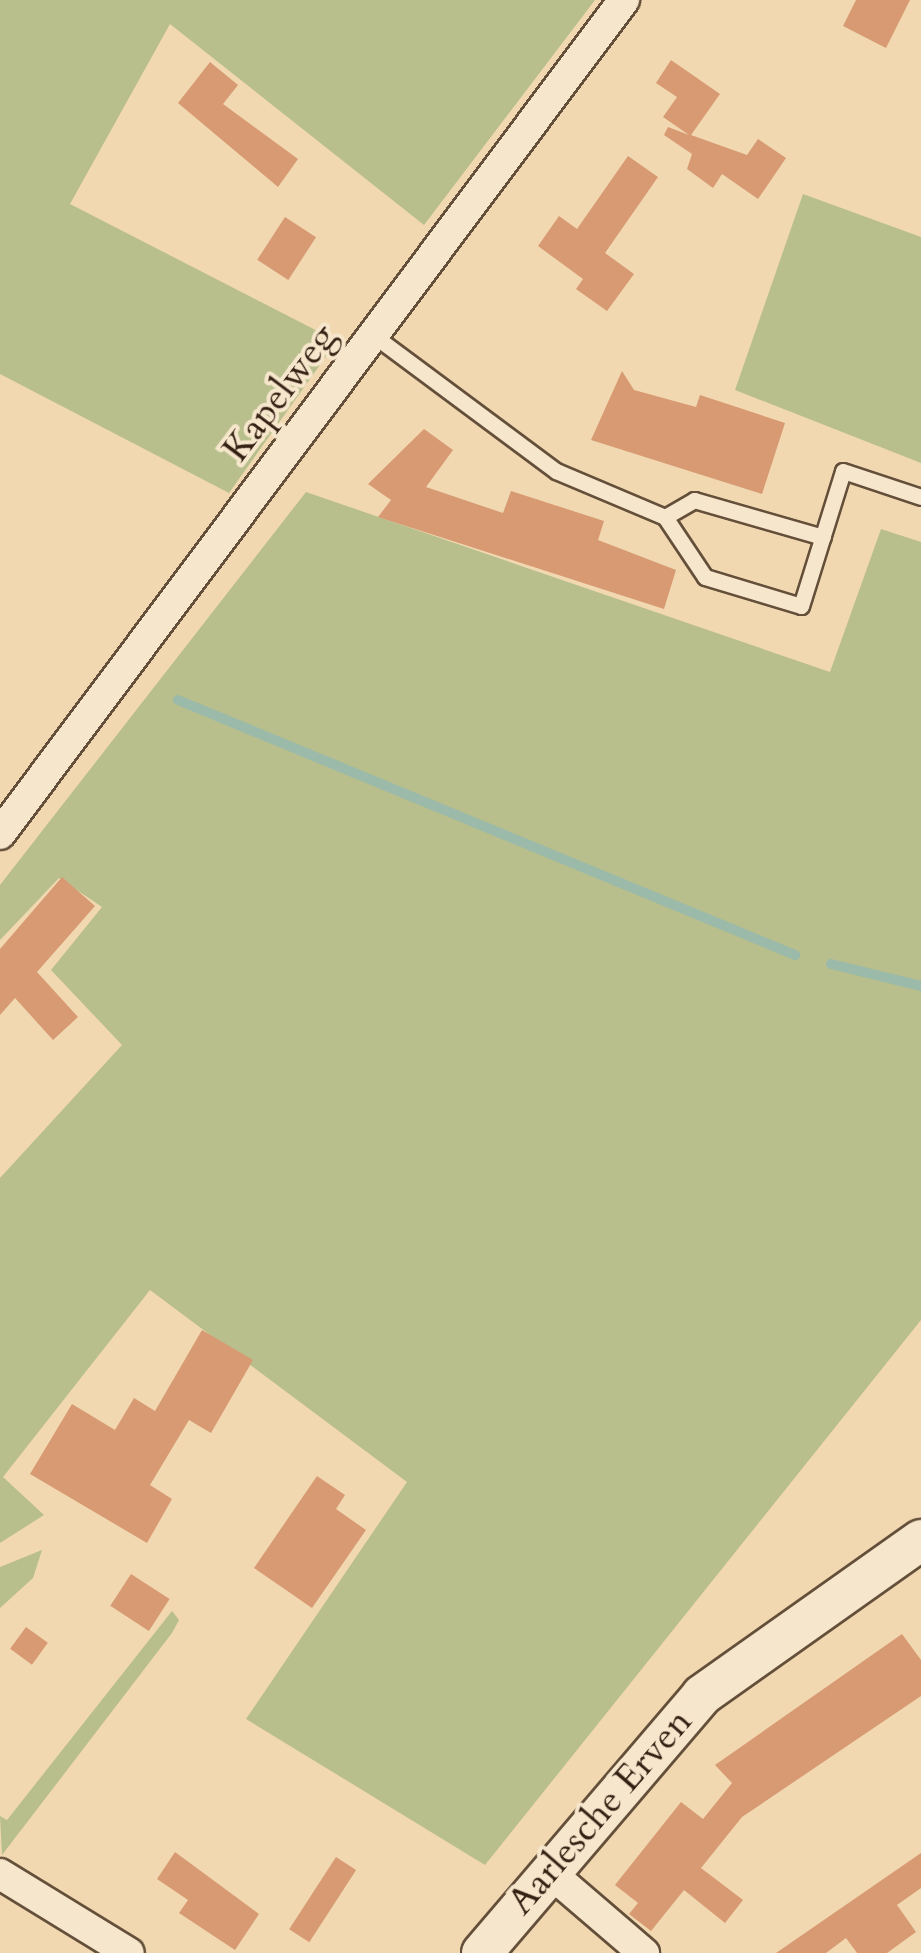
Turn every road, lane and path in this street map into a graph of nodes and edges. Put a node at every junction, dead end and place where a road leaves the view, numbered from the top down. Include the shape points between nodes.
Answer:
1 (624, 0) edge
2 (373, 335) junction
3 (921, 498) edge
4 (666, 517) junction
5 (822, 537) junction
6 (0, 834) edge
7 (921, 1540) edge
8 (547, 1870) junction
9 (0, 1874) edge
10 (129, 1953) edge
11 (482, 1953) edge
12 (644, 1953) edge

1 - 2 street, Kapelweg
2 - 4 lane via 556,472
2 - 6 street, Kapelweg
3 - 5 lane via 843,471
4 - 5 lane via 694,500
4 - 5 lane via 706,577 801,606
7 - 8 street, Aarlesche Erven via 702,1695
8 - 11 street, Aarlesche Erven
8 - 12 street
9 - 10 street

